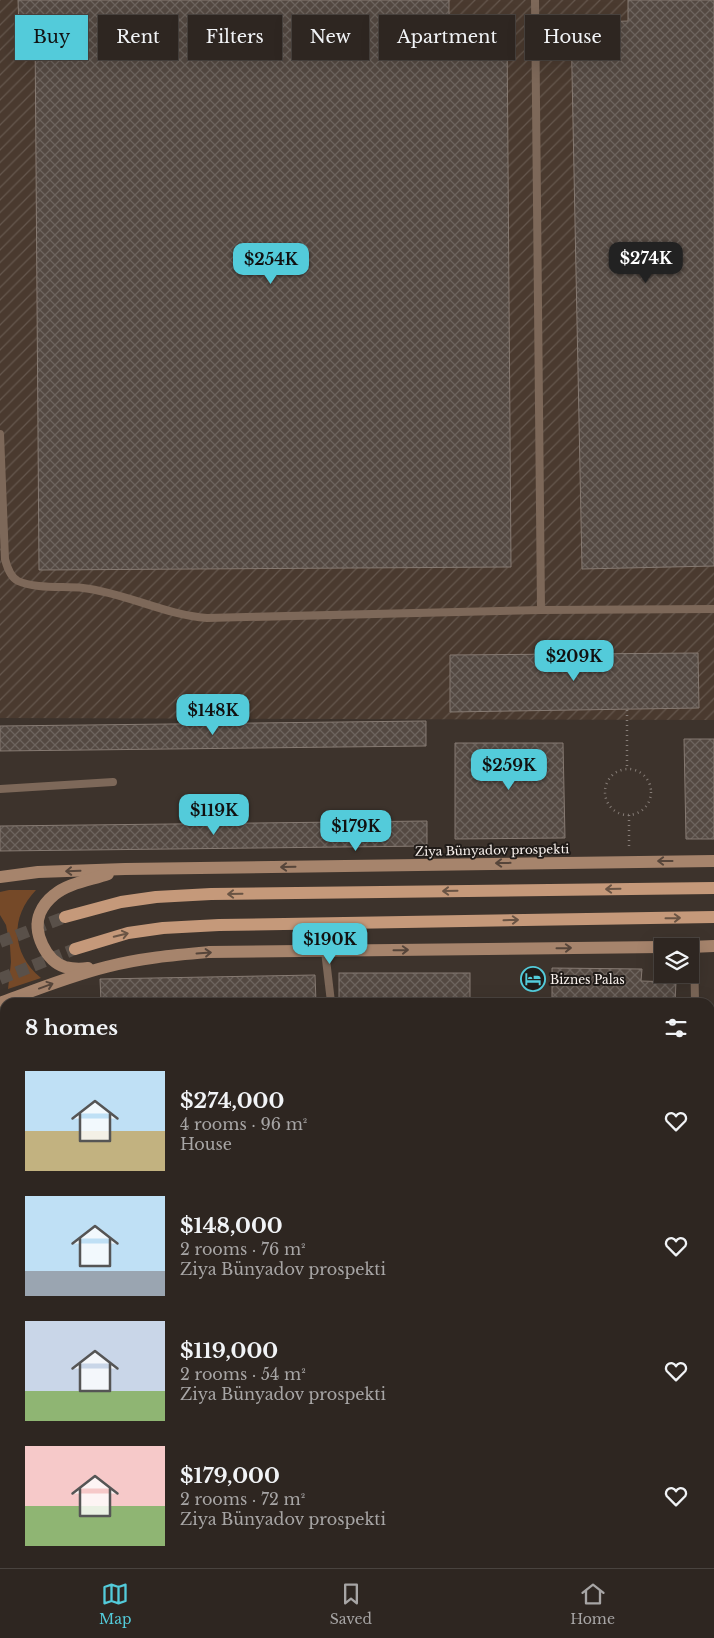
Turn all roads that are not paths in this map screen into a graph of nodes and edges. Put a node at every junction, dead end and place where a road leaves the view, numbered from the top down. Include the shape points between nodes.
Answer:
1 (535, 0) edge
2 (0, 434) edge
3 (714, 609) edge
4 (541, 610) junction
5 (113, 782) dead end
6 (0, 789) edge
7 (714, 861) edge
8 (124, 869) junction
9 (0, 877) edge
10 (714, 888) edge
11 (65, 917) tunnel mouth
12 (714, 917) edge
13 (714, 946) edge
14 (654, 947) edge
15 (699, 947) edge
16 (75, 949) tunnel mouth
17 (325, 951) junction
18 (106, 967) junction
19 (694, 983) edge
20 (16, 998) edge
21 (331, 998) edge
22 (695, 998) edge

1 - 4 lane
2 - 4 lane via 5,559 9,572 17,581 100,591 190,617 207,618
3 - 4 lane
5 - 6 lane
7 -> 8 main road, Ziya Bünyadov prospekti
8 -> 9 main road, Ziya Bünyadov prospekti via 38,872
8 - 18 main road via 54,894 40,912 38,921 38,935 55,962 79,969
10 -> 11 main road via 174,896 121,902
16 -> 12 main road via 128,933 172,927
13 - 15 main road
17 -> 14 main road
18 -> 17 main road via 209,952
17 - 21 lane
20 -> 18 main road
19 - 22 lane

